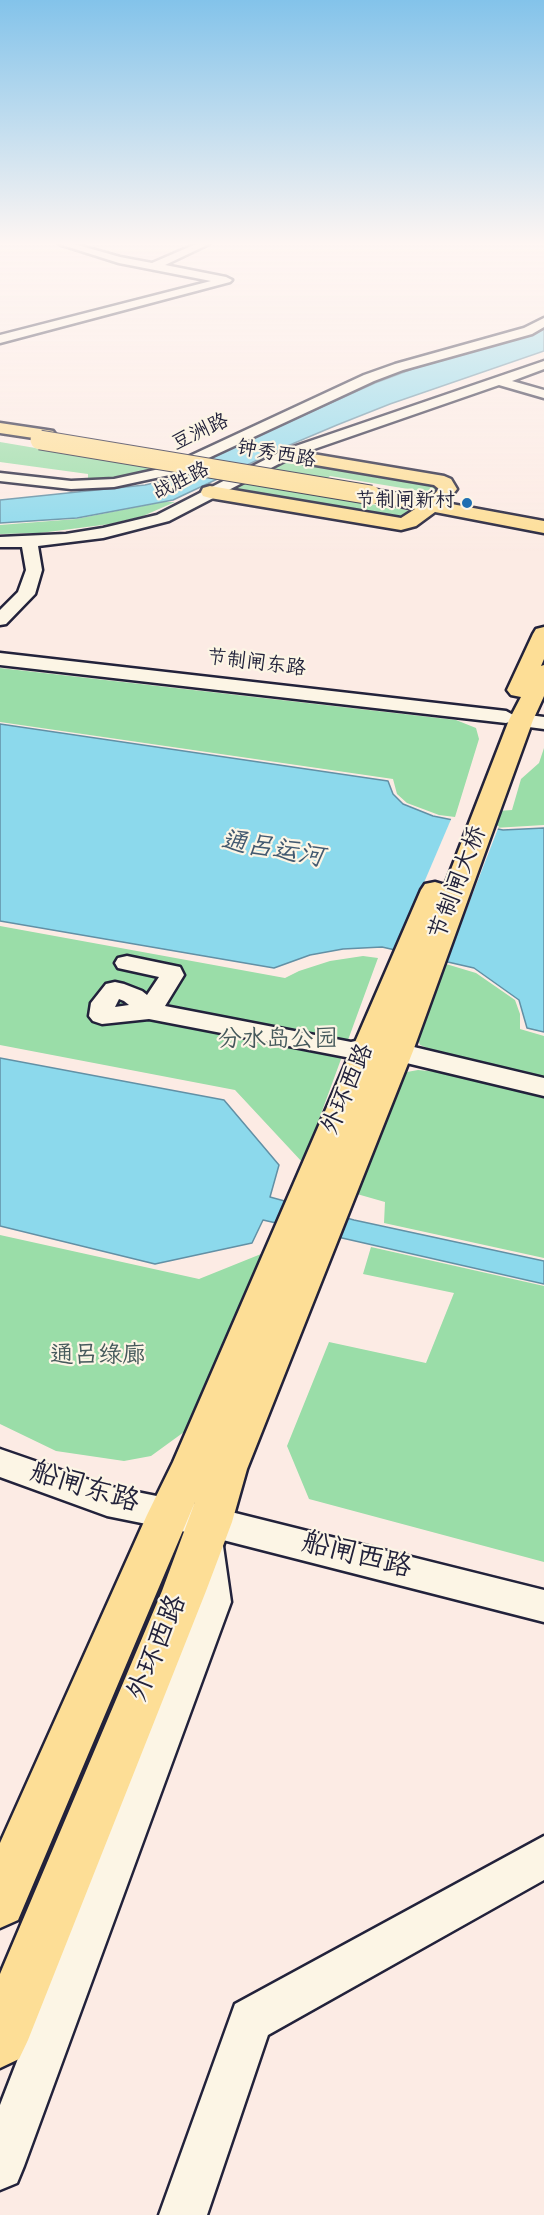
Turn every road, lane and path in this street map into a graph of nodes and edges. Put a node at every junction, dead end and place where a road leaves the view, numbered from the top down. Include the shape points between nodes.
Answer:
1 (469, 347) edge
2 (544, 365) edge
3 (499, 381) junction
4 (544, 394) edge
5 (0, 428) edge
6 (0, 433) edge
7 (44, 437) junction
8 (289, 453) junction
9 (0, 477) edge
10 (210, 492) junction
11 (433, 504) junction
12 (544, 519) edge
13 (544, 527) edge
14 (0, 542) edge
15 (29, 542) junction
16 (0, 620) edge
17 (544, 634) edge
18 (0, 659) edge
19 (544, 672) edge
20 (524, 720) edge
21 (127, 963) dead end
22 (406, 991) joint
23 (383, 1048) junction
24 (544, 1087) edge
25 (0, 1463) edge
26 (194, 1525) junction
27 (544, 1606) edge
28 (544, 1857) edge
29 (0, 1902) edge
30 (0, 2040) edge
31 (0, 2166) edge
32 (183, 2215) edge

1 - 9 street, 豆洲路 via 369,378 152,477 71,485
2 - 3 street, 战胜路
3 - 4 street
3 - 8 street, 战胜路
5 - 7 main road, 钟秀西路
6 - 7 main road, 钟秀西路
7 - 11 main road, 钟秀西路, bridge
8 - 10 street, 战胜路
8 - 11 main road via 438,480 448,489
10 - 11 main road via 401,524
10 - 15 street, 战胜路 via 184,508 135,526
11 - 12 main road, 钟秀西路
11 - 13 main road, 钟秀西路
14 - 15 street, 战胜路
15 - 16 street via 34,570 26,594
17 - 20 main road
18 - 20 street, 节制闸东路
19 - 20 main road
20 - 22 main road, 节制闸大桥 via 495,771
21 - 23 street via 171,972 149,1011 351,1050
22 - 23 main road, 外环西路
23 - 24 street
23 - 26 main road, 外环西路 via 299,1252 226,1469
25 - 26 street, 船闸东路 via 107,1501
26 - 27 street, 船闸西路
26 - 29 main road, 外环西路
26 - 30 main road, 外环西路 via 184,1591
26 - 31 street via 213,1602
28 - 32 street via 251,2020

